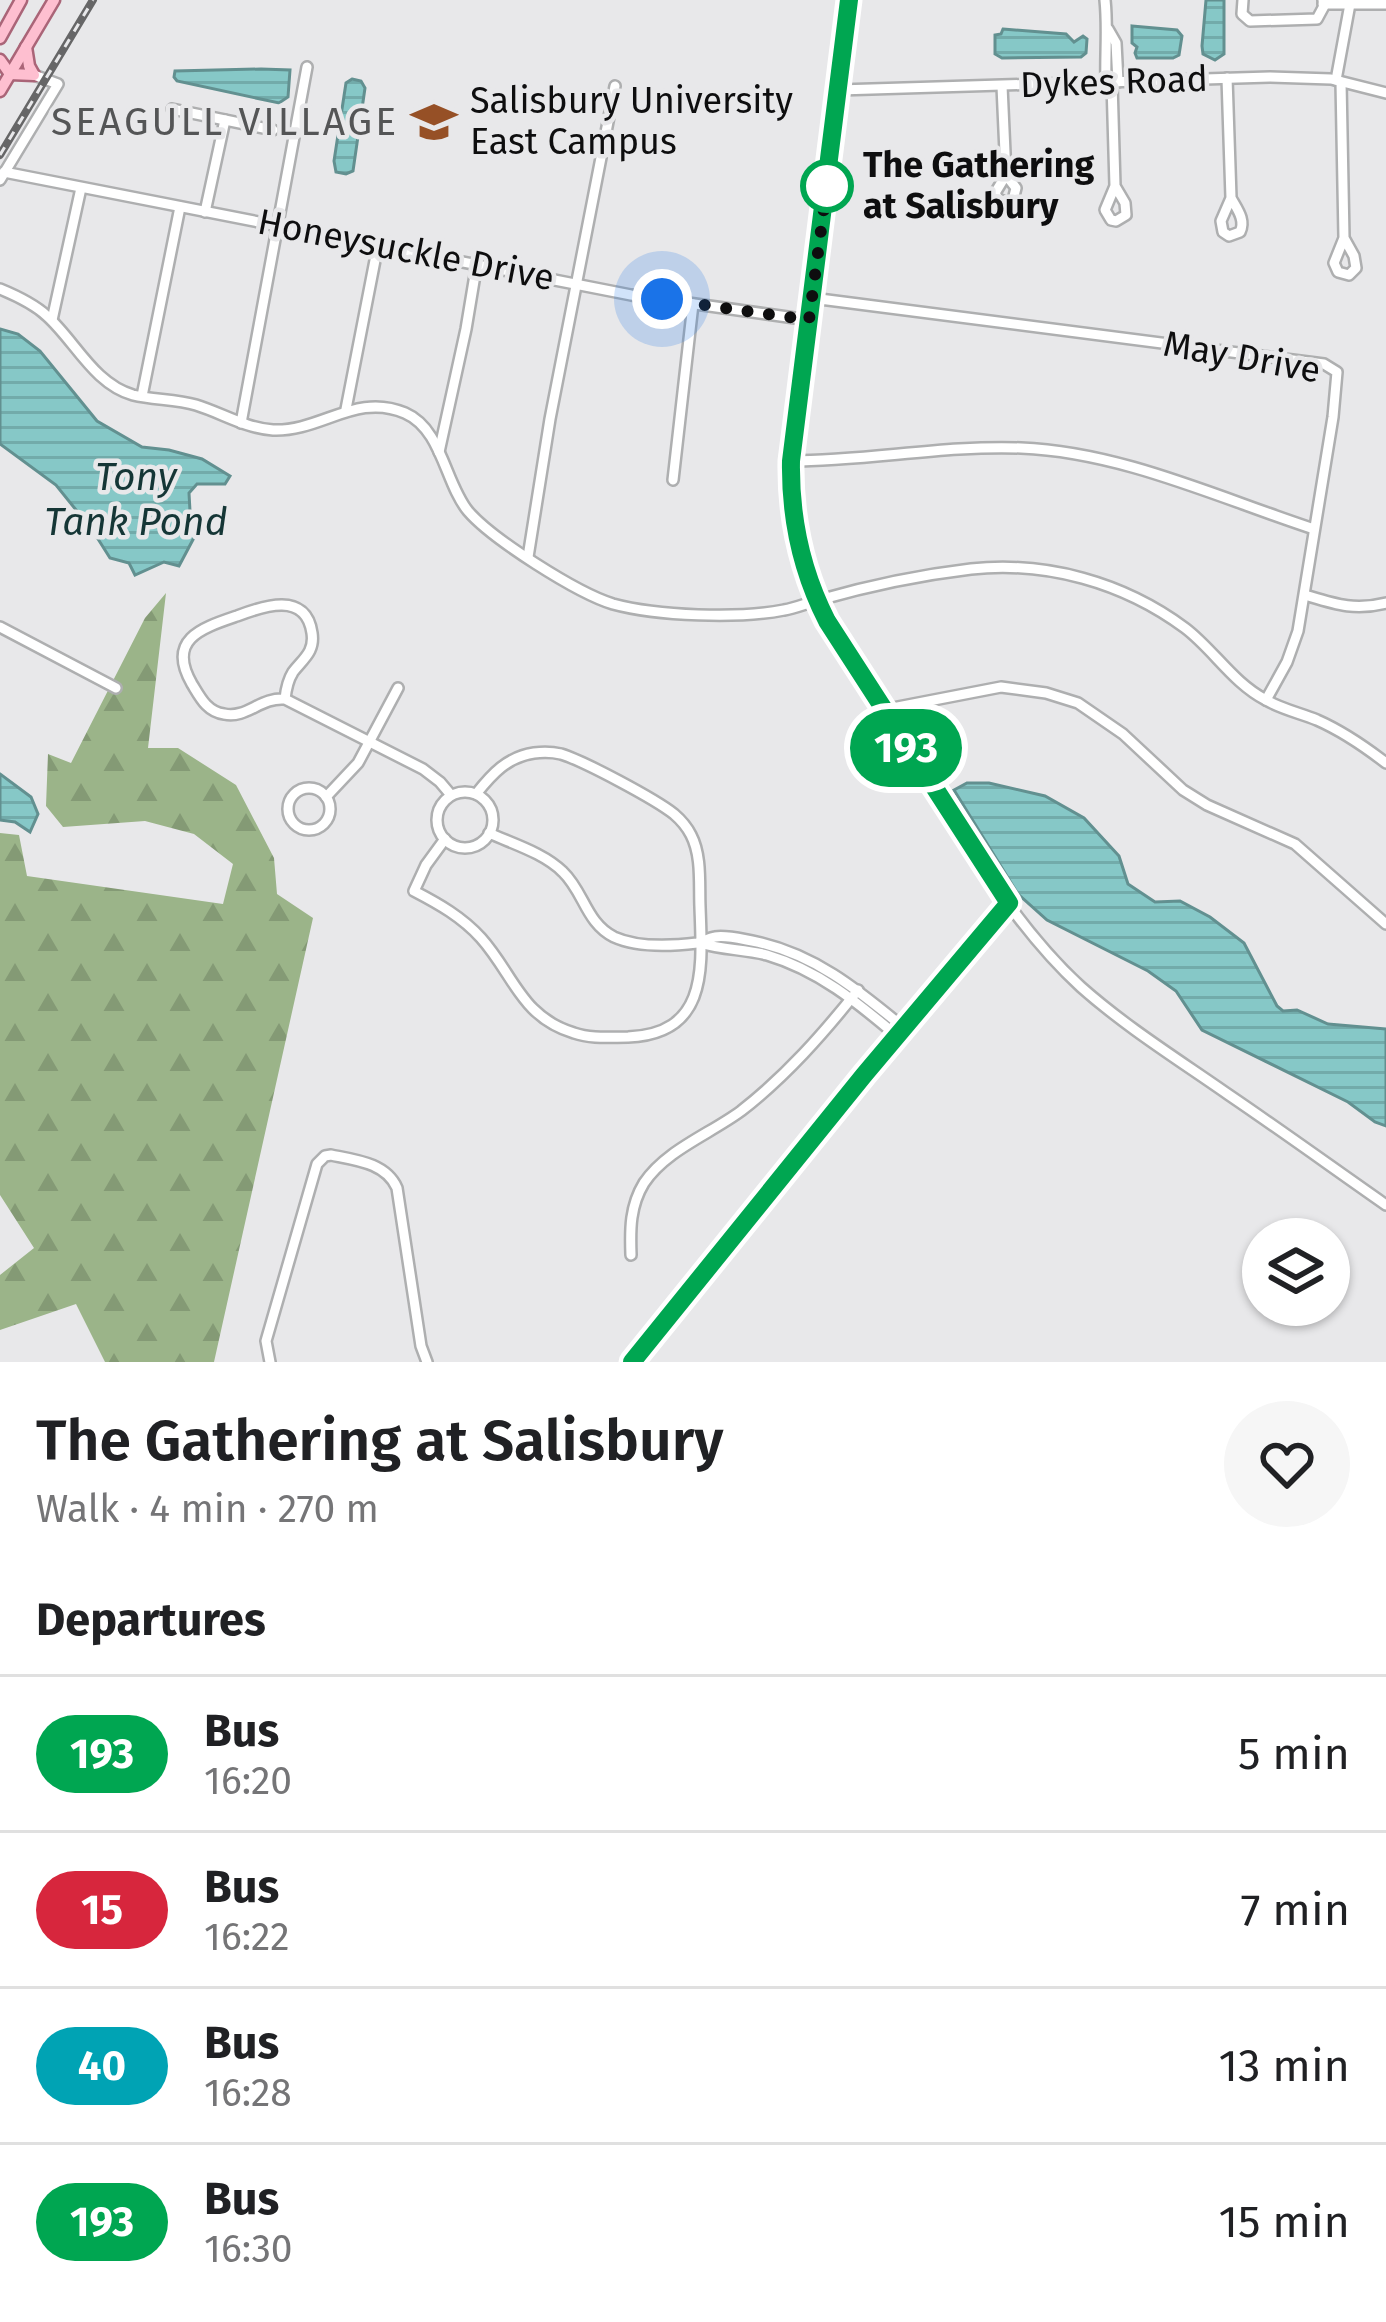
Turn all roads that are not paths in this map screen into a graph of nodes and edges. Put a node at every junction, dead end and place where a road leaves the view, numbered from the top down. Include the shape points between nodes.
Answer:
1 (21, 0) edge
2 (54, 0) edge
3 (849, 0) edge
4 (1106, 0) edge
5 (1243, 0) edge
6 (1323, 2) edge
7 (1350, 4) junction
8 (1386, 4) edge
9 (13, 15) junction
10 (0, 38) edge
11 (26, 47) junction
12 (0, 56) edge
13 (307, 67) dead end
14 (10, 74) junction
15 (34, 75) junction
16 (1227, 78) junction
17 (1339, 81) junction
18 (1112, 83) junction
19 (615, 86) dead end
20 (1002, 86) junction
21 (839, 90) junction
22 (0, 91) edge
23 (1386, 93) edge
24 (172, 109) dead end
25 (225, 120) junction
26 (273, 130) dead end
27 (1006, 175) dead end
28 (2, 176) edge
29 (1114, 186) dead end
30 (81, 188) junction
31 (1231, 198) dead end
32 (180, 207) junction
33 (206, 212) junction
34 (278, 226) junction
35 (1344, 238) dead end
36 (379, 245) junction
37 (477, 263) junction
38 (578, 283) junction
39 (0, 290) edge
40 (812, 298) junction
41 (693, 304) junction
42 (52, 320) junction
43 (809, 320) junction
44 (142, 396) junction
45 (346, 409) junction
46 (241, 423) junction
47 (439, 452) junction
48 (791, 461) junction
49 (673, 480) dead end
50 (1314, 530) junction
51 (528, 557) junction
52 (1305, 595) junction
53 (816, 601) junction
54 (1386, 603) edge
55 (0, 627) edge
56 (116, 688) dead end
57 (398, 688) dead end
58 (285, 699) junction
59 (1266, 700) junction
60 (882, 710) junction
61 (370, 742) junction
62 (1386, 763) edge
63 (476, 794) junction
64 (451, 795) junction
65 (326, 797) junction
66 (489, 833) junction
67 (445, 839) junction
68 (1009, 903) junction
69 (1386, 924) edge
70 (701, 943) junction
71 (854, 994) junction
72 (900, 1032) junction
73 (1386, 1205) edge
74 (631, 1255) dead end
75 (270, 1362) edge
76 (423, 1362) edge
77 (632, 1362) edge

1 - 9 main road
2 - 11 main road
3 - 21 street
4 - 18 street via 1116,43
5 - 6 street via 1250,21 1309,21
6 - 7 street
7 - 8 street
7 - 17 street
9 - 10 main road
9 - 12 main road
11 - 14 main road
11 - 15 main road
12 - 14 main road
13 - 34 street
14 - 15 main road
14 - 22 main road
15 - 28 street via 58,84
16 - 17 street, Dykes Road
16 - 18 street, Dykes Road
16 - 31 street
17 - 23 street, Dykes Road
17 - 35 street
18 - 20 street, Dykes Road
18 - 29 street
19 - 38 street
20 - 21 street, Dykes Road
20 - 27 street
21 - 40 street
24 - 25 street
25 - 26 street
25 - 33 street
28 - 30 street, Honeysuckle Drive
30 - 32 street, Honeysuckle Drive
30 - 42 street
32 - 33 street, Honeysuckle Drive
32 - 44 street
33 - 34 street, Honeysuckle Drive
34 - 36 street, Honeysuckle Drive
34 - 46 street
36 - 37 street, Honeysuckle Drive
36 - 45 street
37 - 38 street, Honeysuckle Drive
37 - 47 street
38 - 41 street, Honeysuckle Drive
38 - 51 street
39 - 42 street
40 - 43 street
40 - 50 street, May Drive via 1324,364 1337,372
41 - 43 street, Honeysuckle Drive
41 - 49 street
42 - 44 street via 109,381
43 - 48 street
44 - 46 street
45 - 46 street via 289,429
45 - 47 street via 404,413
47 - 51 street via 469,511
48 - 50 street via 1054,451 1129,467
48 - 53 street via 796,534
50 - 52 street, May Drive
51 - 53 street via 598,599 649,611 765,613
52 - 54 street via 1364,609
52 - 59 street, May Drive via 1287,662
53 - 59 street via 974,569 1069,574 1138,598 1185,628
53 - 60 street
55 - 56 street
57 - 61 street
58 - 58 street via 240,714 215,712 187,675 188,641 202,628 268,605 298,609 313,641
58 - 61 street
59 - 62 street via 1341,732
60 - 68 street
60 - 69 street via 1001,687 1078,703 1183,790 1295,844
61 - 64 street via 433,776
61 - 65 street
63 - 64 street
63 - 66 street via 492,815
63 - 70 street via 507,762 551,753 671,812 697,854
64 - 67 street via 437,815
65 - 65 street via 320,827 290,820 288,806 300,790
66 - 67 street via 468,847
66 - 70 street via 560,868 591,917 616,938
67 - 70 street via 414,891 472,929 550,1023 582,1036 636,1036 671,1025 696,995
68 - 72 street
68 - 73 street via 1093,997
70 - 71 street via 796,965
71 - 72 street
71 - 74 street via 770,1086 655,1169 632,1211
72 - 77 street
75 - 76 street via 266,1341 317,1165 331,1155 393,1178

